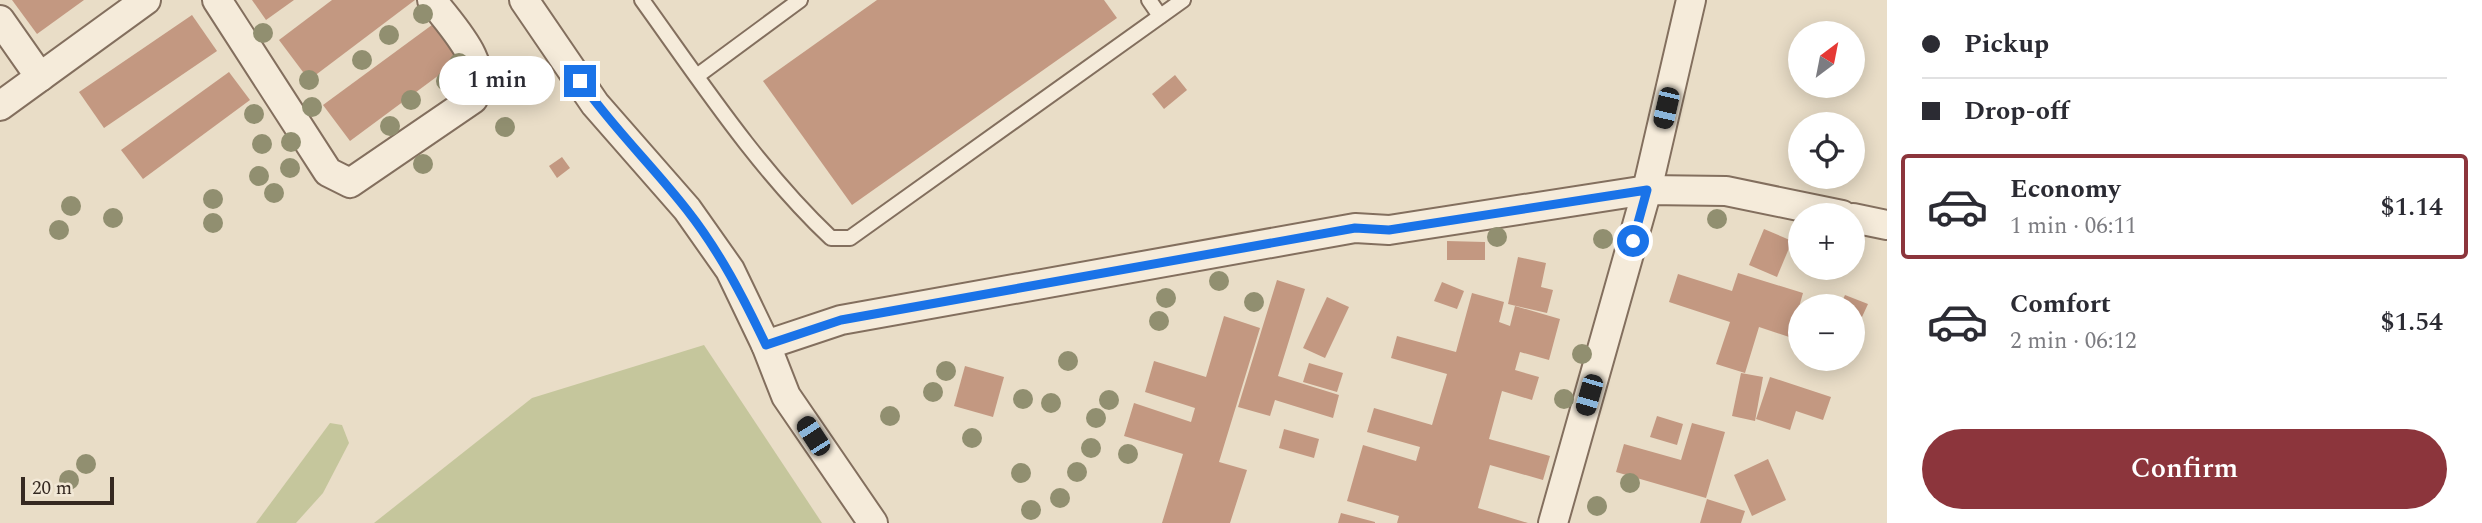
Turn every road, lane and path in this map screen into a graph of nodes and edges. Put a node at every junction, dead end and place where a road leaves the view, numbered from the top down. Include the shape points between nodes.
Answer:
1 (146, 0) edge
2 (217, 0) edge
3 (432, 0) edge
4 (524, 0) edge
5 (642, 0) edge
6 (800, 0) edge
7 (1149, 0) edge
8 (1183, 0) edge
9 (1691, 0) edge
10 (1160, 16) junction
11 (0, 20) edge
12 (697, 76) junction
13 (40, 77) junction
14 (0, 106) edge
15 (1647, 190) junction
16 (1788, 204) edge
17 (1865, 220) edge
18 (1887, 225) edge
19 (766, 345) junction
20 (873, 523) edge
21 (1553, 523) edge

1 - 13 street
2 - 3 street via 328,172 350,183 473,99 479,89 473,57
4 - 19 street via 595,104 687,209 730,270
5 - 12 lane
6 - 12 lane
7 - 10 lane
8 - 10 lane
9 - 15 street
10 - 12 lane via 850,238 831,238 807,215
11 - 13 street
13 - 14 street
15 - 16 street via 1726,191
15 - 19 street via 1389,230 1355,228 841,320
15 - 21 street
17 - 18 street
19 - 20 street via 786,396

